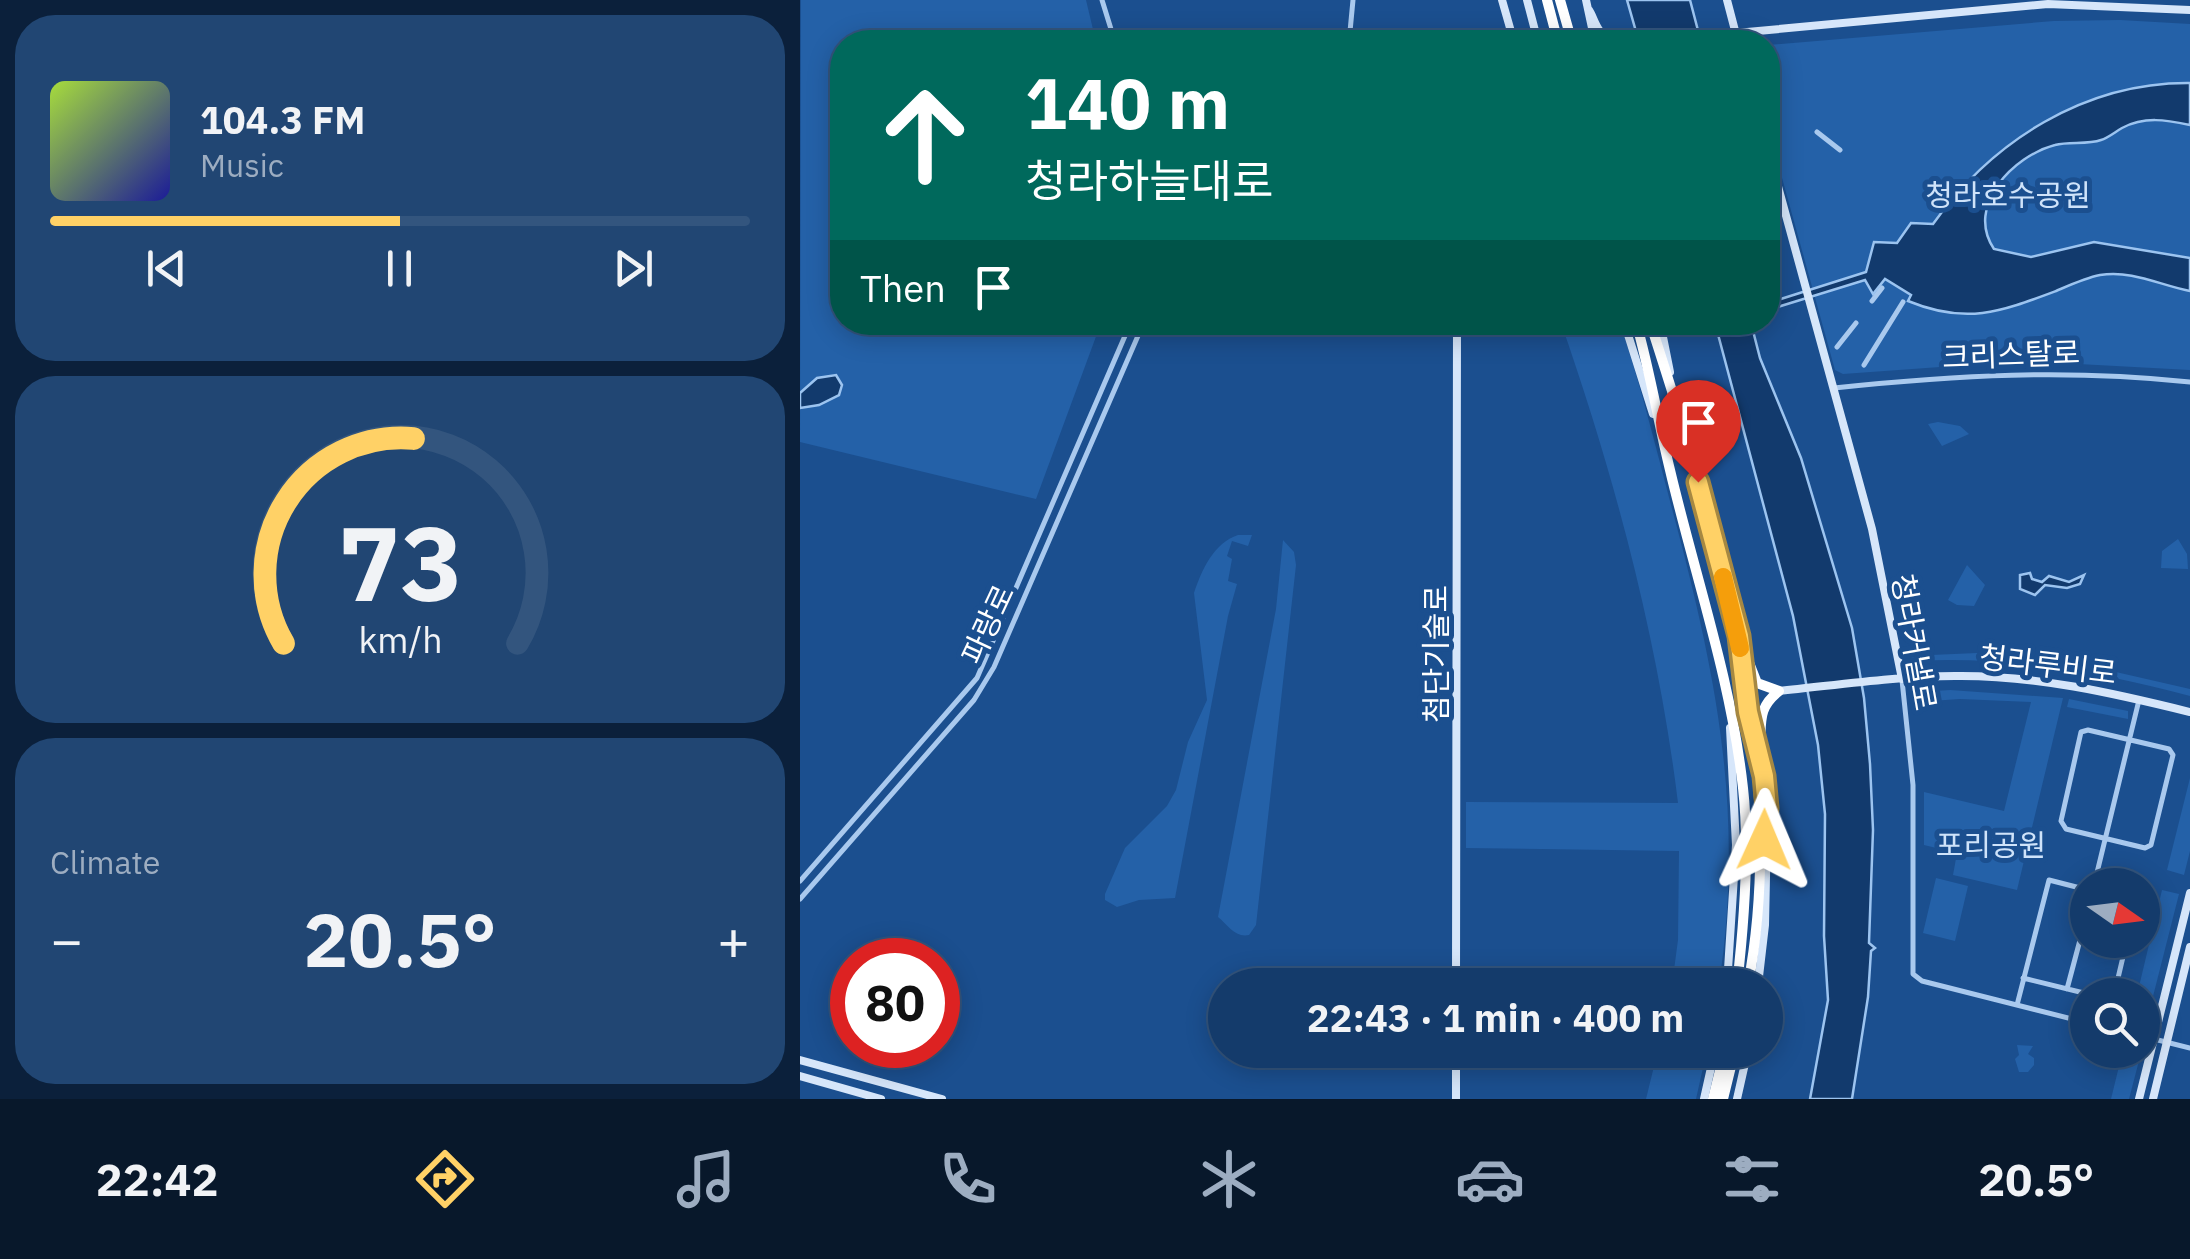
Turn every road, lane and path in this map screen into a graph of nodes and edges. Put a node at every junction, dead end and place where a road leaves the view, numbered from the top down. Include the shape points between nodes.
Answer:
1 (1102, 0) edge
2 (1353, 0) edge
3 (1502, 0) edge
4 (1527, 0) edge
5 (1547, 0) edge
6 (1560, 0) edge
7 (1727, 0) edge
8 (2048, 2) edge
9 (1587, 5) edge
10 (2190, 10) edge
11 (1111, 30) edge
12 (1350, 30) edge
13 (1511, 30) edge
14 (1535, 30) edge
15 (1560, 30) edge
16 (1563, 30) edge
17 (1592, 30) edge
18 (1600, 30) edge
19 (1735, 30) edge
20 (1780, 33) edge
21 (1817, 132) dead end
22 (1840, 150) dead end
23 (1780, 194) edge
24 (1882, 288) dead end
25 (1872, 301) dead end
26 (1903, 302) dead end
27 (1856, 323) dead end
28 (1125, 335) edge
29 (1138, 335) edge
30 (1457, 335) edge
31 (1628, 335) edge
32 (1639, 335) edge
33 (1654, 335) edge
34 (1663, 335) edge
35 (1837, 347) dead end
36 (1864, 365) dead end
37 (2190, 382) edge
38 (1834, 388) junction
39 (1677, 406) junction
40 (1670, 470) junction
41 (1739, 636) junction
42 (1902, 679) junction
43 (1780, 690) junction
44 (2139, 700) junction
45 (1728, 704) junction
46 (1748, 712) junction
47 (2190, 712) edge
48 (2129, 739) junction
49 (1759, 754) junction
50 (1767, 808) junction
51 (2105, 838) junction
52 (2097, 868) edge
53 (800, 881) edge
54 (2070, 885) edge
55 (2190, 893) edge
56 (800, 900) edge
57 (1758, 902) junction
58 (2190, 947) edge
59 (2076, 958) edge
60 (1456, 968) edge
61 (1727, 968) edge
62 (1738, 968) edge
63 (1750, 968) edge
64 (1759, 968) edge
65 (2023, 978) junction
66 (2068, 989) joint
67 (2017, 1005) junction
68 (2160, 1015) edge
69 (2070, 1018) edge
70 (2160, 1040) edge
71 (2167, 1042) junction
72 (2190, 1048) edge
73 (800, 1060) edge
74 (1456, 1068) edge
75 (1711, 1068) edge
76 (1721, 1068) edge
77 (1731, 1068) edge
78 (1744, 1068) edge
79 (2147, 1068) edge
80 (800, 1076) edge
81 (881, 1099) edge
82 (942, 1099) edge
83 (1456, 1099) edge
84 (1704, 1099) edge
85 (1713, 1099) edge
86 (1724, 1099) edge
87 (1737, 1099) edge
88 (2139, 1099) edge
89 (2153, 1099) edge

1 - 11 street
2 - 12 street
3 - 13 street
4 - 14 street
5 - 15 highway
6 - 16 highway
7 - 19 street
8 - 10 street
8 - 20 street
9 - 17 street
9 - 18 street
21 - 22 street
23 - 38 street, 청라커낼로
24 - 25 street
26 - 36 street
27 - 35 street
28 - 53 street via 976,678
29 - 56 street, 파랑로 via 974,700
30 - 60 street, 첨단기술로
31 - 40 street
32 - 40 highway
33 - 39 highway
34 - 39 street
37 - 38 street, 크리스탈로 via 2048,372
38 - 42 street, 청라커낼로
39 - 41 highway
40 - 45 highway
41 - 43 highway via 1757,682
41 - 46 highway
42 - 43 street, 청라루비로
42 - 44 street, 청라루비로 via 2032,680
42 - 67 street, 청라커낼로 via 1913,785 1913,974
43 - 49 highway via 1762,708
44 - 47 street, 청라루비로
44 - 48 street
45 - 61 street via 1736,845
45 - 62 highway via 1744,790
46 - 49 street
46 - 57 highway
48 - 51 street
48 - 51 street via 2088,730 2077,750 2061,820 2066,829
48 - 51 street via 2173,755 2160,809 2151,846
49 - 50 street
50 - 57 highway
50 - 64 street
51 - 52 street
54 - 65 street via 2049,880
55 - 68 street
57 - 63 highway
58 - 71 street
59 - 66 street
65 - 66 street
65 - 67 street
67 - 69 street, 청라커낼로
70 - 71 street
71 - 72 street
71 - 89 street
73 - 82 street
74 - 83 street
75 - 84 street
76 - 85 highway
77 - 86 highway
78 - 87 street
79 - 88 street
80 - 81 street

